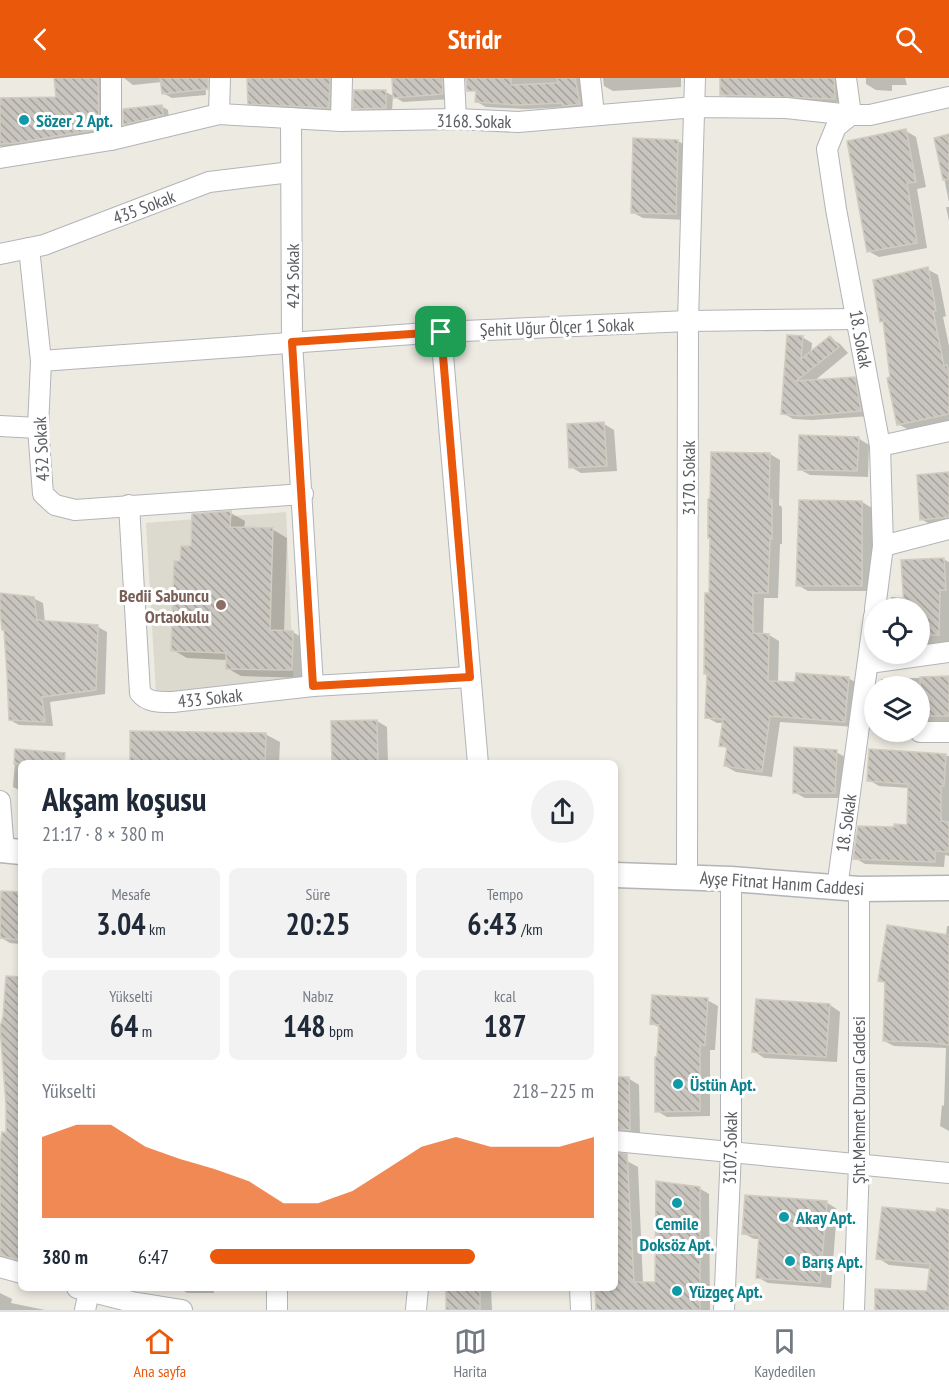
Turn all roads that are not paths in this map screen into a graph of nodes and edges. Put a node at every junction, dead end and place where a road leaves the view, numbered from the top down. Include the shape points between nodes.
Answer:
1 (111, 78) edge
2 (220, 78) edge
3 (342, 78) edge
4 (453, 78) edge
5 (590, 78) edge
6 (695, 78) edge
7 (846, 78) edge
8 (949, 98) edge
9 (695, 107) junction
10 (219, 114) junction
11 (594, 114) junction
12 (851, 115) junction
13 (291, 118) junction
14 (456, 119) junction
15 (341, 122) junction
16 (111, 140) junction
17 (0, 158) edge
18 (291, 172) junction
19 (29, 248) junction
20 (0, 254) edge
21 (857, 319) junction
22 (688, 321) junction
23 (441, 332) junction
24 (292, 342) junction
25 (41, 362) junction
26 (0, 426) edge
27 (39, 429) junction
28 (949, 431) edge
29 (880, 446) junction
30 (303, 494) junction
31 (129, 505) junction
32 (949, 529) edge
33 (883, 546) junction
34 (876, 598) edge
35 (949, 652) edge
36 (930, 655) edge
37 (470, 677) junction
38 (313, 686) junction
39 (930, 732) edge
40 (949, 732) edge
41 (866, 742) edge
42 (478, 760) edge
43 (0, 801) edge
44 (8, 851) edge
45 (618, 876) edge
46 (687, 878) junction
47 (731, 879) junction
48 (949, 888) edge
49 (848, 889) junction
50 (618, 1141) edge
51 (731, 1152) junction
52 (859, 1163) junction
53 (949, 1173) edge
54 (0, 1267) edge
55 (18, 1272) edge
56 (277, 1291) edge
57 (418, 1291) edge
58 (580, 1291) edge
59 (132, 1295) edge
60 (84, 1297) edge
61 (182, 1310) edge
62 (277, 1310) edge
63 (416, 1310) edge
64 (581, 1310) edge
65 (724, 1310) edge
66 (854, 1310) edge

1 - 16 street
2 - 10 street
3 - 15 street
4 - 14 street
5 - 11 street
6 - 9 street, 3170. Sokak
7 - 12 street
8 - 12 street, 3168. Sokak via 870,115
9 - 11 street, 3168. Sokak
9 - 12 street, 3168. Sokak via 786,108
9 - 22 street, 3170. Sokak
10 - 13 street, 3168. Sokak
10 - 16 street, 3168. Sokak
11 - 14 street, 3168. Sokak via 518,122
12 - 21 street, 18. Sokak via 836,127 827,149
13 - 15 street, 3168. Sokak
13 - 18 street, 424 Sokak
14 - 15 street, 3168. Sokak
16 - 17 street, 3168. Sokak
18 - 19 street, 435 Sokak via 209,182
18 - 24 street, 424 Sokak
19 - 20 street, 435 Sokak
19 - 25 street, 432 Sokak
21 - 22 street, Şehit Uğur Ölçer 1 Sokak
21 - 29 street, 18. Sokak
22 - 23 street, Şehit Uğur Ölçer 1 Sokak
22 - 46 street, 3170. Sokak
23 - 24 street, Şehit Uğur Ölçer 1 Sokak
23 - 37 street
24 - 25 street, Şehit Uğur Ölçer 1 Sokak
24 - 30 street, 424 Sokak
25 - 27 street, 432 Sokak
26 - 27 street
27 - 31 street, 432 Sokak via 43,494 54,505 75,510
28 - 29 street
29 - 33 street, 18. Sokak
30 - 31 street, 432 Sokak
30 - 38 street, 424 Sokak
31 - 38 street, 433 Sokak via 140,693 144,698 173,702
32 - 33 street
33 - 34 street, 18. Sokak
35 - 36 street
37 - 38 street, 433 Sokak
37 - 42 street
39 - 40 street
41 - 49 street, 18. Sokak
43 - 44 street
45 - 46 street, Ayşe Fitnat Hanım Caddesi
46 - 47 street, Ayşe Fitnat Hanım Caddesi
47 - 49 street, Ayşe Fitnat Hanım Caddesi
47 - 51 street, 3107. Sokak
48 - 49 street, Ayşe Fitnat Hanım Caddesi
49 - 52 street, Şht.Mehmet Duran Caddesi
50 - 51 street
51 - 52 street
51 - 65 street, 3107. Sokak
52 - 53 street
52 - 66 street, Şht.Mehmet Duran Caddesi
54 - 55 street
56 - 62 street
57 - 63 street
58 - 64 street
59 - 60 street
59 - 61 street

